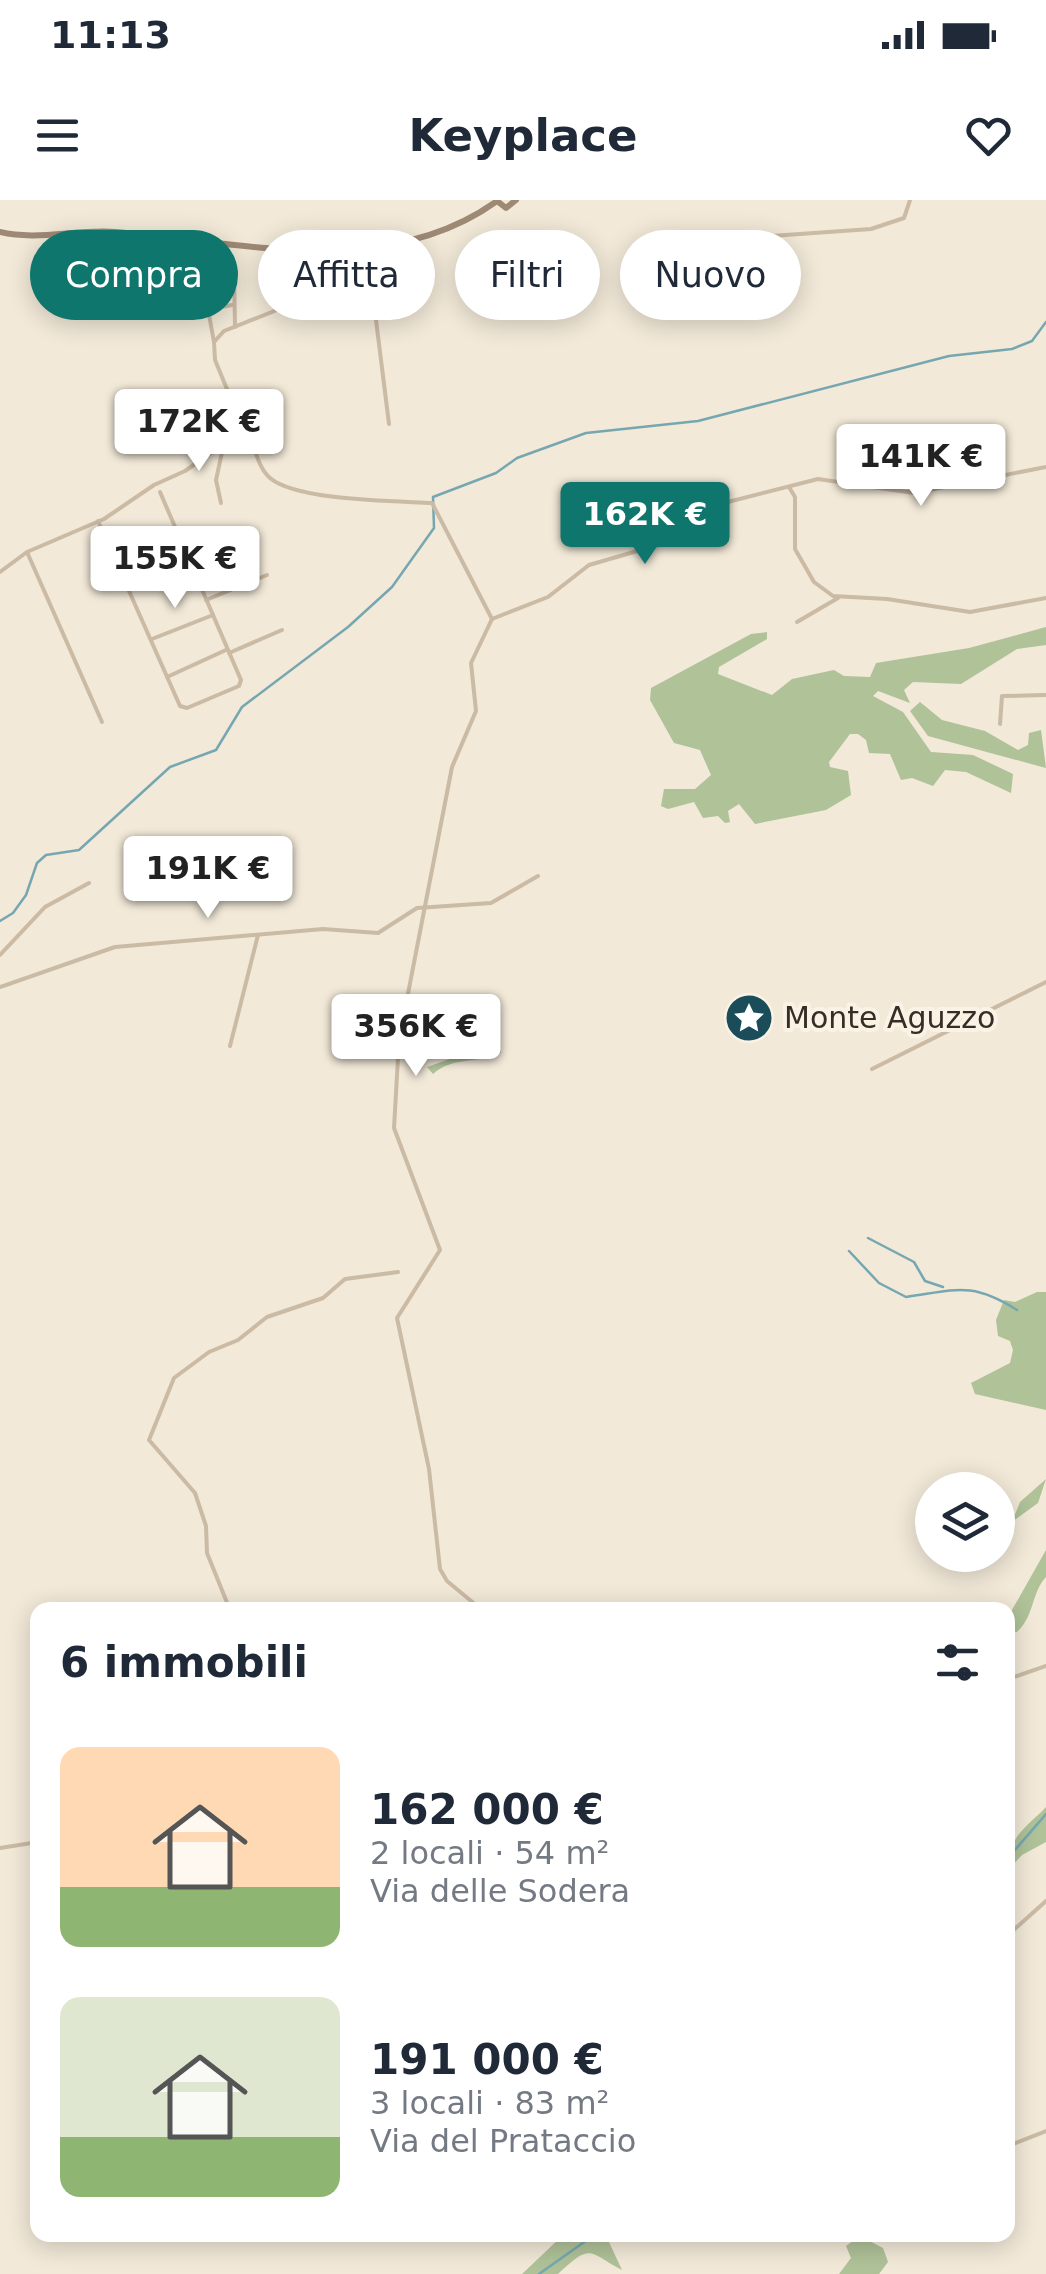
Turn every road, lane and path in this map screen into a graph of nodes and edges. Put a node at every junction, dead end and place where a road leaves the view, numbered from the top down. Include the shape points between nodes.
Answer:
1 (497, 200) edge
2 (516, 200) edge
3 (910, 200) edge
4 (0, 232) edge
5 (435, 233) edge
6 (801, 234) edge
7 (258, 245) edge
8 (258, 318) edge
9 (208, 320) edge
10 (234, 320) edge
11 (376, 320) edge
12 (235, 327) junction
13 (214, 342) junction
14 (241, 423) junction
15 (389, 424) dead end
16 (224, 443) junction
17 (1046, 467) edge
18 (789, 486) junction
19 (160, 492) dead end
20 (221, 503) dead end
21 (98, 522) junction
22 (26, 552) junction
23 (185, 552) junction
24 (0, 572) edge
25 (267, 575) dead end
26 (124, 579) junction
27 (838, 598) junction
28 (1046, 598) edge
29 (206, 600) junction
30 (213, 615) junction
31 (492, 619) junction
32 (797, 622) dead end
33 (282, 630) dead end
34 (151, 640) junction
35 (229, 651) junction
36 (167, 678) junction
37 (1046, 695) edge
38 (102, 722) dead end
39 (1000, 724) dead end
40 (538, 876) dead end
41 (89, 883) dead end
42 (424, 907) junction
43 (258, 934) junction
44 (0, 955) edge
45 (1046, 982) edge
46 (0, 988) edge
47 (230, 1046) dead end
48 (872, 1069) dead end
49 (398, 1272) dead end
50 (227, 1602) edge
51 (472, 1602) edge
52 (1046, 1666) edge
53 (1015, 1676) edge
54 (30, 1843) edge
55 (0, 1848) edge
56 (1046, 1901) edge
57 (1015, 1929) edge
58 (1046, 2131) edge
59 (1015, 2143) edge

1 - 2 street via 506,208
1 - 5 street
3 - 6 street via 902,219 881,227
4 - 7 street via 115,232
8 - 12 street
9 - 13 street
10 - 12 street
11 - 15 street
12 - 13 street
13 - 14 street
14 - 16 street
14 - 31 street via 266,475 288,487 384,504 434,505
16 - 20 street via 216,480
16 - 21 street
17 - 18 street via 914,493 828,479
18 - 27 street via 795,550 817,585
18 - 31 street via 717,505 665,544 592,564 548,597
19 - 23 street
21 - 22 street
21 - 26 street
22 - 24 street
22 - 38 street
23 - 26 street
23 - 29 street
25 - 29 street
26 - 34 street
27 - 28 street via 974,612
27 - 32 street
29 - 30 street
30 - 34 street
30 - 35 street
31 - 42 street via 472,658 476,711 452,767
33 - 35 street
34 - 36 street
35 - 36 street
35 - 36 street via 241,685 187,708
37 - 39 street via 1002,696
40 - 42 street via 486,905
41 - 44 street via 46,906
42 - 43 street via 378,933 340,928
42 - 51 street via 399,1040 393,1120 440,1251 397,1322 429,1469 440,1566
43 - 46 street via 115,947
43 - 47 street
45 - 48 street
49 - 50 street via 345,1279 318,1300 264,1318 172,1381 149,1440 195,1494 207,1553
52 - 53 street
54 - 55 street
56 - 57 street
58 - 59 street

